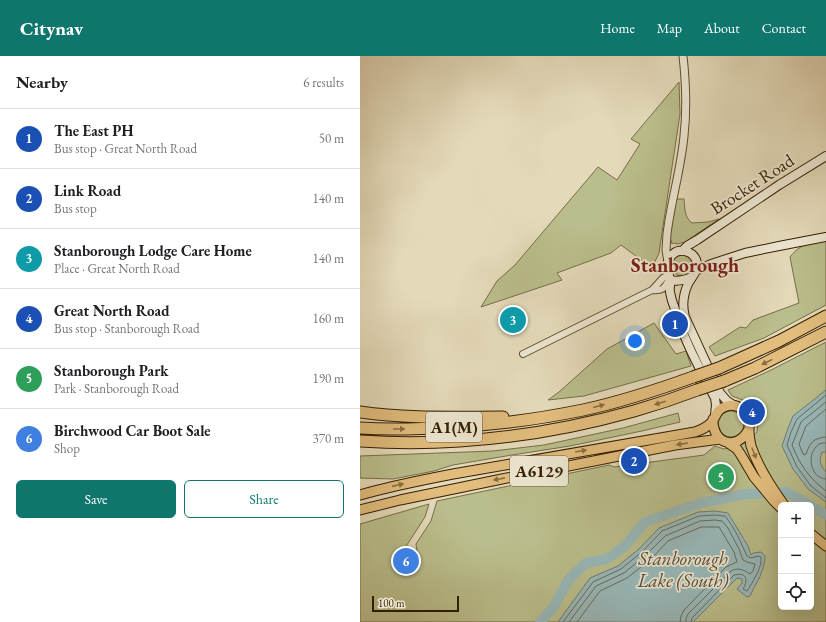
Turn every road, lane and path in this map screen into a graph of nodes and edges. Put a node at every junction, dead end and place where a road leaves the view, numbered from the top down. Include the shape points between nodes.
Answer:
1 (683, 56) edge
2 (826, 156) edge
3 (826, 236) edge
4 (697, 240) junction
5 (667, 241) junction
6 (680, 251) junction
7 (695, 257) junction
8 (668, 262) junction
9 (711, 264) junction
10 (694, 273) junction
11 (669, 278) junction
12 (826, 316) edge
13 (826, 332) edge
14 (523, 354) dead end
15 (735, 406) junction
16 (360, 412) edge
17 (548, 416) junction
18 (714, 417) junction
19 (360, 428) edge
20 (749, 429) junction
21 (724, 440) junction
22 (360, 442) edge
23 (384, 443) junction
24 (360, 446) edge
25 (360, 495) edge
26 (779, 502) edge
27 (779, 502) edge
28 (360, 510) edge
29 (814, 536) edge
30 (826, 546) edge

1 - 5 street via 686,115
2 - 4 main road, Brocket Road
3 - 9 main road via 746,253
4 - 6 main road, Brocket Road
4 - 7 main road via 694,245
5 - 6 street via 671,247
5 - 8 street
6 - 7 main road via 688,251
6 - 8 main road via 673,254
7 - 9 main road
7 - 10 main road via 697,263
8 - 11 main road
9 - 10 main road
10 - 11 main road via 684,280
10 - 15 main road via 683,299 685,317 720,392
11 - 14 street via 665,287 660,290 652,290
11 - 18 main road via 678,320 715,398
17 -> 12 highway, A1(M), bridge via 620,400 719,368
13 -> 23 highway, A1(M), bridge via 755,368 724,380 661,403 587,423 475,440
15 - 18 main road via 726,406
15 - 20 main road via 747,414
16 - 17 highway, A1(M) via 438,417
19 -> 17 highway, A1(M) via 422,429 496,424
18 - 21 main road via 715,433
25 -> 18 main road, A6129 via 448,475 695,432 706,428
20 - 21 main road via 739,440
20 -> 26 main road via 754,455
21 - 27 main road via 736,449 754,477
21 -> 28 main road, A6129 via 675,445
22 - 23 highway, A1(M)
23 - 24 highway, A1(M)
29 - 30 main road

